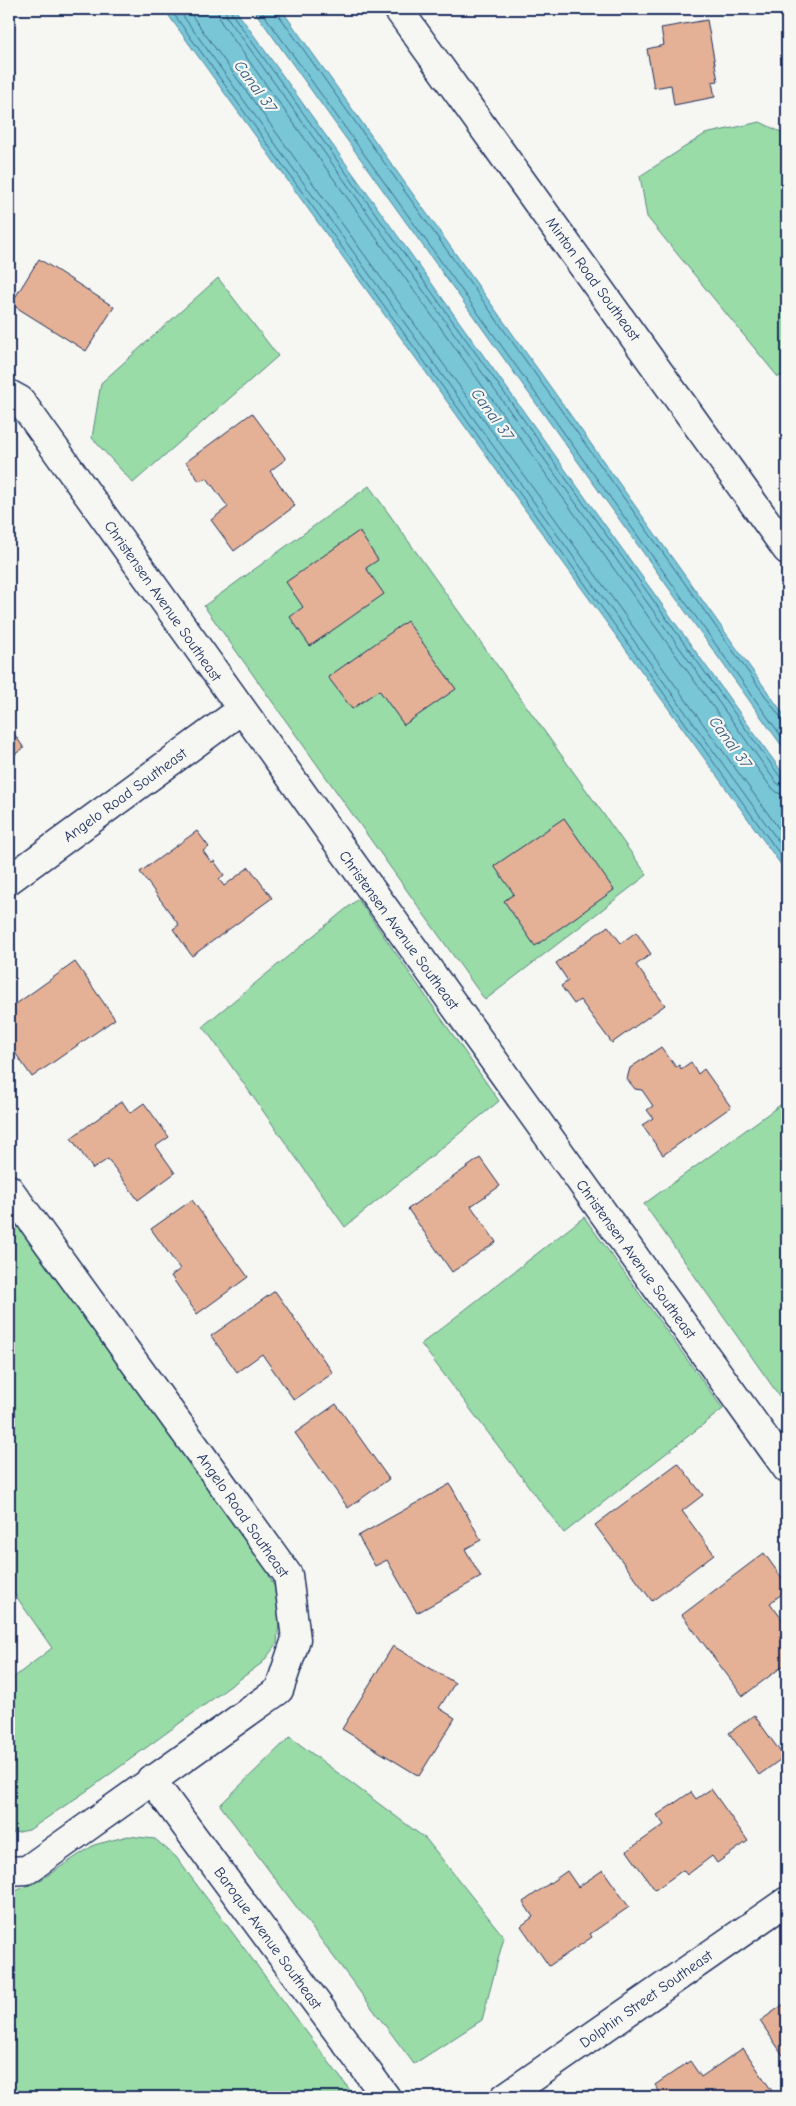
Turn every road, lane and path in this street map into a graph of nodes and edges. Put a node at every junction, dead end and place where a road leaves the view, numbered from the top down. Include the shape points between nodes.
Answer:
1 (398, 9) edge
2 (9, 394) edge
3 (787, 550) edge
4 (241, 710) junction
5 (9, 880) edge
6 (9, 1189) edge
7 (787, 1470) edge
8 (151, 1780) junction
9 (9, 1870) edge
10 (787, 1901) edge
11 (386, 2097) edge
12 (505, 2097) edge

1 - 3 street, Minton Road Southeast
2 - 4 street, Christensen Avenue Southeast via 20,400
4 - 5 street, Angelo Road Southeast
4 - 7 street, Christensen Avenue Southeast
6 - 8 street, Angelo Road Southeast via 288,1575 296,1639 279,1690
8 - 9 street, Angelo Road Southeast via 26,1870
8 - 11 street, Baroque Avenue Southeast
10 - 12 street, Dolphin Street Southeast

